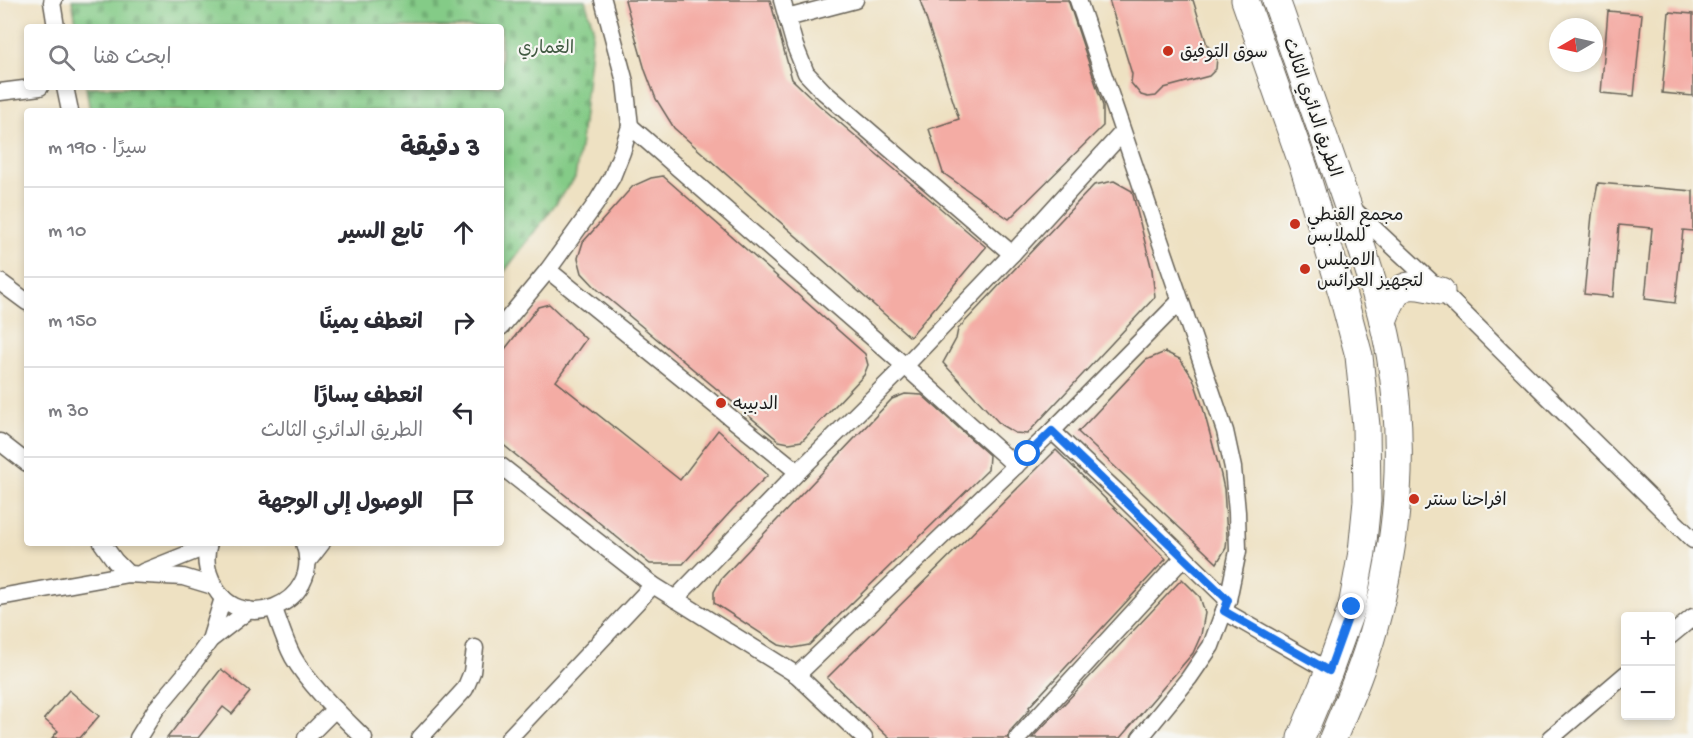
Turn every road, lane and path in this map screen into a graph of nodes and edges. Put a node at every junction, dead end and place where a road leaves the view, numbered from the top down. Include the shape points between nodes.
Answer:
1 (54, 0) edge
2 (603, 0) edge
3 (782, 0) edge
4 (855, 0) edge
5 (1078, 0) edge
6 (1245, 0) edge
7 (1276, 0) edge
8 (787, 18) junction
9 (56, 24) edge
10 (24, 89) edge
11 (66, 90) edge
12 (0, 92) edge
13 (69, 108) edge
14 (630, 126) junction
15 (1122, 133) junction
16 (1347, 204) junction
17 (1012, 254) junction
18 (548, 270) junction
19 (0, 282) edge
20 (1441, 291) junction
21 (24, 300) edge
22 (1180, 301) junction
23 (1383, 321) junction
24 (504, 323) edge
25 (905, 366) junction
26 (1052, 431) junction
27 (0, 442) edge
28 (24, 461) edge
29 (1016, 466) junction
30 (504, 468) edge
31 (798, 472) junction
32 (1693, 540) edge
33 (104, 546) edge
34 (206, 546) edge
35 (209, 546) edge
36 (305, 546) edge
37 (320, 546) edge
38 (1184, 557) junction
39 (308, 561) junction
40 (134, 574) junction
41 (653, 585) junction
42 (218, 592) junction
43 (0, 597) edge
44 (675, 599) junction
45 (1226, 606) junction
46 (274, 609) junction
47 (249, 610) junction
48 (1693, 617) edge
49 (1675, 633) edge
50 (210, 640) junction
51 (475, 648) dead end
52 (1329, 671) junction
53 (797, 675) junction
54 (1621, 678) edge
55 (335, 709) junction
56 (852, 734) edge
57 (1305, 737) edge
58 (138, 738) edge
59 (306, 738) edge
60 (364, 738) edge
61 (420, 738) edge
62 (509, 738) edge
63 (1018, 738) edge
64 (1140, 738) edge
65 (1333, 738) edge
66 (1551, 738) edge

1 - 9 street
2 - 14 street via 625,82
3 - 8 street
4 - 8 street
5 - 15 street
6 - 52 main road, الطريق الدائري الثالث via 1304,168 1359,356 1366,426 1366,512 1352,607
7 - 16 main road, الطريق الدائري الثالث
8 - 17 street via 806,73 824,92
10 - 12 street
11 - 13 street
14 - 18 street via 612,177
14 - 25 street
15 - 17 street
15 - 22 street
16 - 20 street
16 - 23 main road, الطريق الدائري الثالث
17 - 25 street
18 - 24 street
18 - 31 street
19 - 21 street
20 - 23 main road via 1401,288 1392,297
20 - 32 street
22 - 26 street
22 - 45 street via 1225,431 1233,468 1238,551
23 - 65 main road, الطريق الدائري الثالث via 1398,434 1397,495 1374,628
25 - 29 street
25 - 31 street
26 - 29 street
26 - 38 street
27 - 28 street
29 - 53 street
30 - 41 street
31 - 44 street
33 - 40 street via 115,561
34 - 40 street
35 - 42 street via 208,571
36 - 39 street
37 - 39 street
38 - 45 street
38 - 63 street
39 - 46 street via 298,590
40 - 42 street via 183,577
40 - 43 street
41 - 44 street
41 - 62 street
42 - 47 street via 235,607
42 - 50 street
44 - 53 street
45 - 52 street
45 - 64 street via 1211,646
46 - 47 street
46 - 55 street via 294,658
47 - 50 street
48 - 49 street
50 - 58 street
51 - 61 street via 465,689
52 - 57 main road, الطريق الدائري الثالث
53 - 56 street
54 - 66 street
55 - 59 street
55 - 60 street

